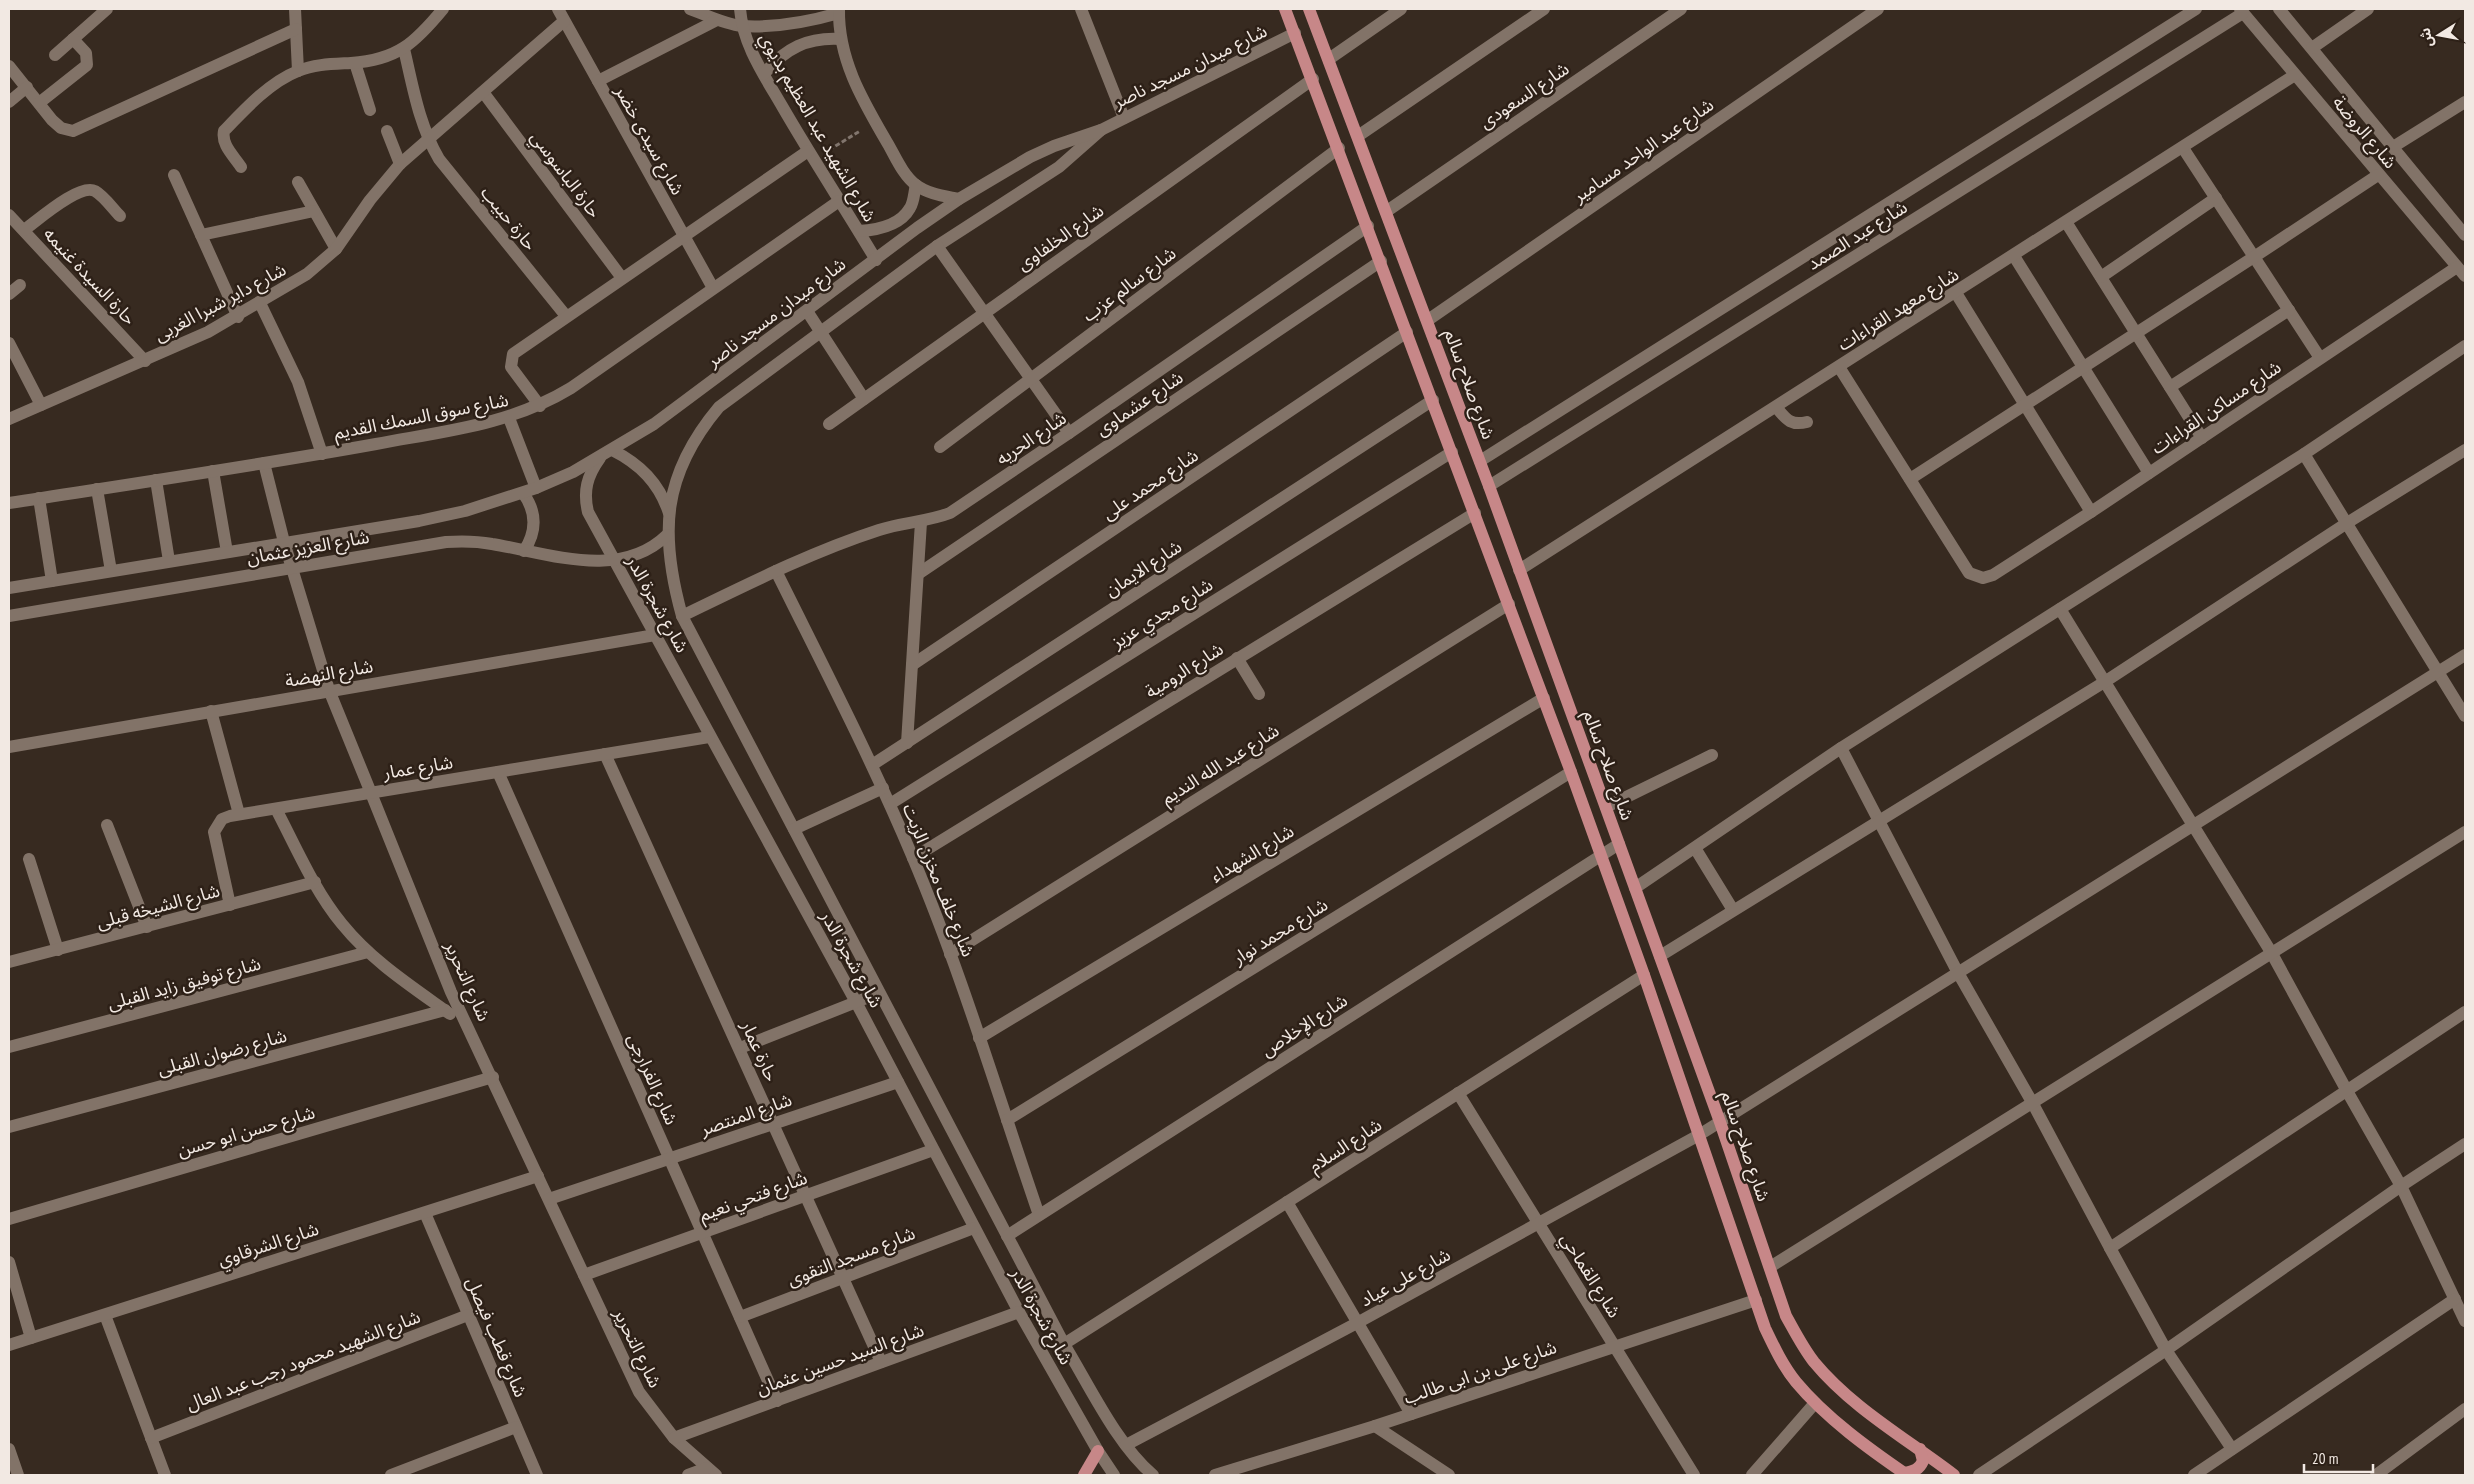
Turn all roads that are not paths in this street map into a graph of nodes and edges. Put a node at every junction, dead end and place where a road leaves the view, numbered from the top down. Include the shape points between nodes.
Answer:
1 (107, 9) edge
2 (295, 9) edge
3 (443, 9) edge
4 (558, 9) edge
5 (690, 9) edge
6 (740, 9) edge
7 (1081, 9) edge
8 (1285, 9) edge
9 (1309, 9) edge
10 (1401, 9) edge
11 (1544, 9) edge
12 (1681, 9) edge
13 (1878, 9) edge
14 (2196, 9) edge
15 (2279, 9) edge
16 (2368, 9) edge
17 (839, 11) edge
18 (2242, 11) edge
19 (717, 20) junction
20 (564, 21) junction
21 (741, 26) junction
22 (296, 29) junction
23 (1295, 33) junction
24 (73, 39) junction
25 (841, 39) junction
26 (2312, 48) junction
27 (404, 50) junction
28 (55, 55) dead end
29 (1329, 59) junction
30 (355, 63) junction
31 (9, 66) edge
32 (298, 71) junction
33 (764, 74) junction
34 (2295, 75) junction
35 (1313, 79) junction
36 (598, 81) junction
37 (27, 87) junction
38 (483, 92) junction
39 (9, 102) edge
40 (2465, 102) edge
41 (39, 103) junction
42 (370, 110) dead end
43 (1124, 118) junction
44 (1101, 130) junction
45 (387, 131) dead end
46 (1358, 136) junction
47 (427, 140) junction
48 (2393, 147) junction
49 (1339, 148) junction
50 (2183, 148) junction
51 (811, 155) junction
52 (400, 164) junction
53 (241, 167) dead end
54 (2378, 174) junction
55 (174, 175) dead end
56 (298, 182) dead end
57 (916, 185) junction
58 (2216, 198) junction
59 (959, 199) junction
60 (839, 201) junction
61 (314, 211) junction
62 (1387, 211) junction
63 (9, 214) edge
64 (120, 216) dead end
65 (2066, 222) junction
66 (1368, 226) junction
67 (24, 230) junction
68 (859, 231) junction
69 (2465, 233) edge
70 (200, 235) junction
71 (684, 236) junction
72 (937, 246) junction
73 (336, 249) junction
74 (2014, 256) junction
75 (2254, 257) junction
76 (876, 260) junction
77 (1381, 261) junction
78 (2461, 272) edge
79 (2101, 277) junction
80 (622, 278) junction
81 (20, 285) dead end
82 (713, 288) junction
83 (1956, 293) junction
84 (9, 294) edge
85 (260, 303) junction
86 (2288, 310) junction
87 (807, 311) junction
88 (984, 313) junction
89 (566, 316) junction
90 (238, 317) junction
91 (1428, 320) junction
92 (820, 331) junction
93 (1407, 332) junction
94 (2136, 333) junction
95 (9, 343) edge
96 (2465, 346) edge
97 (2320, 358) junction
98 (146, 361) junction
99 (1839, 367) junction
100 (2084, 367) junction
101 (1031, 380) junction
102 (2170, 387) junction
103 (864, 399) junction
104 (1433, 400) junction
105 (40, 405) junction
106 (2025, 405) junction
107 (540, 406) junction
108 (1776, 407) junction
109 (509, 418) junction
110 (9, 419) edge
111 (1806, 422) dead end
112 (829, 424) dead end
113 (1069, 433) junction
114 (2202, 438) junction
115 (940, 447) dead end
116 (2465, 450) edge
117 (1452, 452) junction
118 (606, 453) junction
119 (322, 454) junction
120 (2304, 454) junction
121 (1480, 461) junction
122 (264, 463) junction
123 (214, 471) junction
124 (2149, 473) junction
125 (1910, 479) junction
126 (156, 480) junction
127 (1489, 486) junction
128 (536, 488) junction
129 (96, 489) junction
130 (523, 493) junction
131 (39, 498) junction
132 (9, 503) edge
133 (465, 511) joint
134 (2091, 512) junction
135 (669, 513) junction
136 (1475, 513) junction
137 (922, 522) junction
138 (2347, 523) junction
139 (667, 536) junction
140 (284, 542) junction
141 (524, 551) junction
142 (227, 552) junction
143 (614, 560) junction
144 (169, 561) junction
145 (292, 568) junction
146 (776, 570) junction
147 (1519, 570) junction
148 (111, 571) junction
149 (918, 574) junction
150 (52, 581) junction
151 (9, 588) edge
152 (1509, 604) junction
153 (2060, 609) junction
154 (9, 616) edge
155 (682, 616) junction
156 (655, 634) junction
157 (2465, 656) edge
158 (1238, 658) junction
159 (912, 665) junction
160 (2440, 671) junction
161 (2106, 681) junction
162 (329, 690) junction
163 (1259, 694) dead end
164 (1544, 698) junction
165 (211, 711) junction
166 (2465, 716) edge
167 (709, 737) junction
168 (907, 743) junction
169 (9, 747) edge
170 (1842, 748) junction
171 (605, 754) junction
172 (1712, 756) dead end
173 (872, 765) junction
174 (498, 772) junction
175 (1571, 772) junction
176 (883, 788) junction
177 (370, 793) junction
178 (890, 804) junction
179 (1606, 807) junction
180 (276, 809) junction
181 (239, 814) junction
182 (1880, 819) junction
183 (2194, 824) junction
184 (107, 825) dead end
185 (794, 828) junction
186 (2465, 832) edge
187 (1619, 844) junction
188 (1694, 848) junction
189 (1601, 855) junction
190 (913, 858) junction
191 (29, 859) dead end
192 (315, 882) junction
193 (1635, 888) junction
194 (230, 905) junction
195 (1733, 910) junction
196 (147, 927) junction
197 (58, 950) junction
198 (368, 952) junction
199 (2271, 952) junction
200 (950, 954) junction
201 (1660, 956) junction
202 (9, 962) edge
203 (1957, 971) junction
204 (1644, 974) junction
205 (878, 993) junction
206 (856, 1002) junction
207 (445, 1010) junction
208 (2465, 1012) edge
209 (468, 1026) junction
210 (979, 1038) junction
211 (9, 1047) edge
212 (740, 1048) junction
213 (493, 1077) junction
214 (898, 1082) junction
215 (2347, 1091) junction
216 (1458, 1093) junction
217 (2032, 1102) junction
218 (1007, 1120) junction
219 (1720, 1122) junction
220 (773, 1124) junction
221 (9, 1127) edge
222 (1699, 1134) junction
223 (2465, 1144) edge
224 (933, 1150) junction
225 (669, 1159) junction
226 (538, 1176) junction
227 (2401, 1186) junction
228 (806, 1195) junction
229 (549, 1199) junction
230 (1287, 1202) junction
231 (425, 1213) junction
232 (1039, 1215) junction
233 (9, 1219) edge
234 (1538, 1222) junction
235 (974, 1228) junction
236 (702, 1232) junction
237 (1008, 1236) junction
238 (2110, 1248) junction
239 (9, 1262) edge
240 (1770, 1268) junction
241 (584, 1275) junction
242 (843, 1278) junction
243 (2455, 1299) junction
244 (1756, 1300) junction
245 (1019, 1312) junction
246 (105, 1315) junction
247 (468, 1315) junction
248 (740, 1317) junction
249 (2465, 1321) edge
250 (1358, 1323) junction
251 (31, 1338) junction
252 (1064, 1344) junction
253 (9, 1345) edge
254 (1614, 1346) junction
255 (2166, 1350) junction
256 (881, 1362) junction
257 (777, 1400) junction
258 (1815, 1403) junction
259 (2465, 1409) edge
260 (1410, 1414) junction
261 (1375, 1426) junction
262 (516, 1427) junction
263 (151, 1438) junction
264 (674, 1438) junction
265 (1126, 1446) junction
266 (9, 1449) edge
267 (1920, 1449) junction
268 (2232, 1449) junction
269 (1098, 1451) junction
270 (711, 1472) edge
271 (1906, 1474) edge
272 (18, 1475) edge
273 (165, 1475) edge
274 (391, 1475) edge
275 (536, 1475) edge
276 (688, 1475) edge
277 (1084, 1475) edge
278 (1114, 1475) edge
279 (1153, 1475) edge
280 (1215, 1475) edge
281 (1449, 1475) edge
282 (1694, 1475) edge
283 (1752, 1475) edge
284 (1954, 1475) edge
285 (1979, 1475) edge
286 (2194, 1475) edge
287 (2376, 1475) edge

1 - 24 street
2 - 22 street
3 - 27 street
4 - 20 street, شارع سيدى خضر
5 - 19 street
6 - 21 street, شارع الشهيد عبد العظيم بديوي
7 - 43 street
8 - 23 main road
9 - 29 main road, شارع صلاح سالم
10 - 29 street
11 - 46 street
12 - 62 street, شارع السعودى
13 - 91 street, شارع عبد الواحد مسامير
14 - 121 street, شارع عبد الصمد
15 - 26 street, شارع الروضة
16 - 26 street
17 - 21 street via 791,24
17 - 25 street
18 - 34 street, شارع الروضة
18 - 127 street, شارع عبد الصمد
19 - 21 street
19 - 36 street
20 - 36 street, شارع سيدى خضر
20 - 38 street, شارع داير شبرا الغربى
21 - 33 street, شارع الشهيد عبد العظيم بديوي
22 - 32 street
22 - 41 street via 73,131 61,128
23 - 35 main road
23 - 43 street, شارع ميدان مسجد ناصر
24 - 28 street
24 - 41 street via 86,53 87,65
25 - 33 street via 823,38 789,49
25 - 57 street via 858,93 900,165
26 - 48 street, شارع الروضة
27 - 30 street via 380,59
27 - 47 street, حارة حبيب
29 - 46 main road, شارع صلاح سالم
30 - 32 street via 318,65
30 - 42 street
31 - 37 street
32 - 53 street via 275,83 224,131 225,144
33 - 51 street, شارع الشهيد عبد العظيم بديوي
34 - 50 street, شارع معهد القراءات
34 - 54 street, شارع الروضة
35 - 49 main road
35 - 88 street, شارع الخلفاوى
36 - 71 street, شارع سيدى خضر
37 - 39 street
37 - 41 street
38 - 47 street, شارع داير شبرا الغربى
38 - 80 street, حارة الباسوسي
40 - 48 street
43 - 44 street, شارع ميدان مسجد ناصر
44 - 59 street, شارع ميدان مسجد ناصر via 1046,150
44 - 72 street, شارع ميدان مسجد ناصر via 1059,168
45 - 52 street
46 - 62 main road, شارع صلاح سالم
47 - 52 street, شارع داير شبرا الغربى
47 - 89 street, حارة حبيب
48 - 69 street, شارع الروضة
49 - 66 main road
49 - 101 street, شارع سالم عزب
50 - 58 street
50 - 65 street, شارع معهد القراءات
51 - 60 street, شارع الشهيد عبد العظيم بديوي
51 - 71 street
52 - 73 street, شارع داير شبرا الغربى
54 - 75 street
54 - 78 street, شارع الروضة
55 - 70 street
56 - 61 street
57 - 59 street via 928,192
57 - 68 street via 910,208 896,222 878,230
58 - 75 street
58 - 79 street
59 - 76 street, شارع ميدان مسجد ناصر
60 - 68 street, شارع الشهيد عبد العظيم بديوي
60 - 82 street, شارع سوق السمك القديم
61 - 70 street
61 - 73 street
62 - 91 main road, شارع صلاح سالم
63 - 67 street, حارة السيدة غنيمه
64 - 67 street via 95,191 88,190 73,194
65 - 74 street, شارع معهد القراءات
65 - 79 street
66 - 77 main road
66 - 113 street, شارع الحريه
67 - 98 street, حارة السيدة غنيمه
68 - 76 street, شارع الشهيد عبد العظيم بديوي
70 - 90 street
71 - 80 street
71 - 82 street, شارع سيدى خضر
72 - 88 street
72 - 92 street, شارع ميدان مسجد ناصر
73 - 85 street, شارع داير شبرا الغربى via 307,274
74 - 83 street, شارع معهد القراءات
74 - 100 street
75 - 86 street
75 - 94 street
76 - 87 street, شارع ميدان مسجد ناصر
77 - 93 main road
77 - 149 street, شارع عشماوى
78 - 97 street, شارع مساكن القراءات
79 - 94 street
80 - 89 street
81 - 84 street
82 - 107 street, شارع سوق السمك القديم via 571,388
83 - 99 street, شارع معهد القراءات
83 - 106 street
85 - 90 street, شارع داير شبرا الغربى
85 - 119 street via 298,382
86 - 97 street
86 - 102 street
87 - 92 street
87 - 118 street, شارع ميدان مسجد ناصر via 654,424
88 - 101 street
88 - 103 street, شارع الخلفاوى
89 - 107 street via 518,349 511,360 514,373
90 - 98 street, شارع داير شبرا الغربى
91 - 121 main road, شارع صلاح سالم
92 - 103 street
92 - 135 street, شارع ميدان مسجد ناصر via 719,407 685,456 674,484
93 - 104 main road
93 - 159 street, شارع محمد على
94 - 100 street
94 - 102 street
95 - 105 street
96 - 120 street
97 - 114 street, شارع مساكن القراءات
98 - 105 street, شارع داير شبرا الغربى
99 - 108 street, شارع معهد القراءات
99 - 125 street
100 - 106 street
100 - 124 street
101 - 113 street
101 - 115 street, شارع سالم عزب
102 - 114 street
103 - 112 street, شارع الخلفاوى
104 - 117 main road
104 - 168 street, شارع الايمان
105 - 110 street, شارع داير شبرا الغربى
106 - 125 street
106 - 134 street
107 - 109 street, شارع سوق السمك القديم
108 - 111 street via 1786,421 1796,425
108 - 147 street, شارع معهد القراءات
109 - 119 street, شارع سوق السمك القديم
109 - 128 street
113 - 137 street, شارع الحريه via 950,513
114 - 124 street, شارع مساكن القراءات
116 - 138 street
117 - 136 main road
117 - 178 street, شارع مجدي عزيز
118 - 128 street, شارع ميدان مسجد ناصر
118 - 135 street via 637,464 664,499
118 - 143 street, شارع شجرة الدر via 586,482 585,502
119 - 122 street, شارع سوق السمك القديم
120 - 138 street
120 - 153 street
121 - 127 main road, شارع صلاح سالم
122 - 123 street, شارع سوق السمك القديم
122 - 140 street, شارع التحرير
123 - 126 street, شارع سوق السمك القديم
123 - 142 street
124 - 134 street, شارع مساكن القراءات
125 - 134 street, شارع مساكن القراءات via 1969,573 1983,578
126 - 129 street, شارع سوق السمك القديم
126 - 144 street
127 - 147 main road, شارع صلاح سالم
128 - 130 street, شارع ميدان مسجد ناصر
129 - 131 street, شارع سوق السمك القديم
129 - 148 street
130 - 133 street, شارع ميدان مسجد ناصر
130 - 141 street via 535,521 530,542
131 - 132 street, شارع سوق السمك القديم
131 - 150 street
133 - 140 street, شارع العزيز عثمان
135 - 139 street, شارع شجرة الدر
136 - 152 main road
136 - 158 street, شارع الرومية
137 - 146 street, شارع الحريه via 878,530
137 - 149 street
138 - 160 street
138 - 161 street
139 - 143 street via 644,554
139 - 155 street, شارع شجرة الدر
140 - 142 street, شارع العزيز عثمان
140 - 145 street, شارع التحرير
141 - 143 street, شارع العزيز عثمان via 569,559
141 - 145 street, شارع العزيز عثمان via 492,544 446,542
142 - 144 street, شارع العزيز عثمان
143 - 156 street, شارع شجرة الدر
144 - 148 street, شارع العزيز عثمان
145 - 154 street, شارع العزيز عثمان
145 - 162 street, شارع التحرير
146 - 155 street, شارع الحريه
146 - 173 street, شارع خلف مخزن الزيت
147 - 179 main road, شارع صلاح سالم
148 - 150 street, شارع العزيز عثمان
149 - 159 street
150 - 151 street, شارع العزيز عثمان
152 - 164 main road
152 - 200 street, شارع عبد الله النديم
153 - 161 street
153 - 170 street
155 - 185 street, شارع شجرة الدر
156 - 162 street, شارع النهضة
156 - 167 street, شارع شجرة الدر
157 - 160 street, شارع على عياد
158 - 163 street
158 - 190 street, شارع الرومية
159 - 168 street
160 - 166 street
160 - 183 street, شارع على عياد
161 - 182 street
161 - 183 street
162 - 165 street, شارع النهضة
162 - 177 street, شارع التحرير
164 - 175 main road
164 - 210 street, شارع الشهداء
165 - 169 street, شارع النهضة
165 - 181 street
167 - 171 street, شارع عمار
167 - 206 street, شارع شجرة الدر
168 - 173 street, شارع الايمان
170 - 182 street
170 - 188 street
171 - 174 street, شارع عمار
171 - 212 street, حارة عمار
172 - 179 street
173 - 176 street, شارع خلف مخزن الزيت
174 - 177 street, شارع عمار
174 - 225 street, شارع الفرارجى
175 - 189 main road
175 - 218 street, شارع محمد نوار
176 - 178 street, شارع خلف مخزن الزيت
176 - 185 street
177 - 180 street, شارع عمار
177 - 209 street, شارع التحرير
178 - 190 street, شارع خلف مخزن الزيت
179 - 187 main road, شارع صلاح سالم
180 - 181 street, شارع عمار
180 - 192 street
181 - 194 street, شارع عمار via 222,819 214,832
182 - 195 street
182 - 203 street
183 - 199 street
183 - 203 street, شارع على عياد
184 - 196 street
185 - 205 street, شارع شجرة الدر
186 - 199 street
187 - 189 street, شارع الإخلاص
187 - 193 main road, شارع صلاح سالم
188 - 193 street
188 - 195 street
189 - 204 main road
189 - 232 street, شارع الإخلاص
190 - 200 street, شارع خلف مخزن الزيت
191 - 197 street
192 - 194 street, شارع الشيخه قبلى
192 - 198 street via 341,923
193 - 201 main road, شارع صلاح سالم
194 - 196 street, شارع الشيخه قبلى
195 - 201 street
196 - 197 street, شارع الشيخه قبلى
197 - 202 street, شارع الشيخه قبلى
198 - 207 street via 391,973
198 - 211 street, شارع توفيق زايد القبلى
199 - 215 street
199 - 217 street
200 - 210 street, شارع خلف مخزن الزيت
201 - 219 main road, شارع صلاح سالم
203 - 217 street
203 - 219 street, شارع على عياد
204 - 216 street, شارع السلام
204 - 222 main road
205 - 206 street
205 - 237 street, شارع شجرة الدر
206 - 212 street
206 - 214 street, شارع شجرة الدر
207 - 209 street
207 - 221 street, شارع رضوان القبلى
208 - 215 street
209 - 213 street, شارع التحرير
210 - 218 street, شارع خلف مخزن الزيت
212 - 220 street, حارة عمار
213 - 226 street, شارع التحرير
213 - 233 street, شارع حسن ابو حسن
214 - 220 street, شارع المنتصر
214 - 224 street, شارع شجرة الدر
215 - 227 street
215 - 238 street
216 - 230 street, شارع السلام
216 - 234 street, شارع القماحي
217 - 238 street
217 - 240 street
218 - 232 street, شارع خلف مخزن الزيت
219 - 222 street, شارع على عياد
219 - 240 main road, شارع صلاح سالم
220 - 225 street, شارع المنتصر
220 - 228 street, حارة عمار
222 - 234 street, شارع على عياد
222 - 244 main road
223 - 227 street
224 - 228 street, شارع فتحي نعيم
224 - 235 street, شارع شجرة الدر
225 - 229 street, شارع المنتصر
225 - 236 street, شارع الفرارجى
226 - 229 street, شارع التحرير
226 - 231 street, شارع الشرقاوي
227 - 243 street
227 - 255 street
228 - 236 street, شارع فتحي نعيم
228 - 242 street, حارة عمار
229 - 241 street, شارع التحرير
230 - 250 street
230 - 252 street, شارع السلام
231 - 246 street, شارع الشرقاوي
231 - 247 street, شارع قطب فيصل
232 - 237 street, شارع الإخلاص
234 - 250 street, شارع على عياد
234 - 254 street, شارع القماحي
235 - 242 street, شارع مسجد التقوى
235 - 245 street, شارع شجرة الدر
236 - 241 street, شارع فتحي نعيم
236 - 248 street, شارع الفرارجى
237 - 252 street, شارع شجرة الدر
238 - 255 street
239 - 251 street
240 - 267 main road, شارع صلاح سالم via 1786,1316 1813,1361 1859,1405
241 - 264 street, شارع التحرير via 639,1392
242 - 248 street, شارع مسجد التقوى
242 - 256 street, حارة عمار
243 - 249 street
243 - 268 street
244 - 254 street, شارع على بن ابى طالب
244 - 258 main road via 1778,1355
245 - 256 street, شارع السيد حسين عثمان
245 - 269 street, شارع شجرة الدر
246 - 251 street, شارع الشرقاوي
246 - 263 street
247 - 262 street, شارع قطب فيصل
247 - 263 street, شارع الشهيد محمود رجب عبد العال
248 - 257 street, شارع الفرارجى
250 - 260 street
250 - 265 street, شارع على عياد
251 - 253 street, شارع الشرقاوي
252 - 265 street, شارع شجرة الدر
254 - 260 street, شارع على بن ابى طالب
254 - 282 street, شارع القماحي
255 - 268 street
255 - 285 street
256 - 257 street, شارع السيد حسين عثمان
257 - 264 street, شارع السيد حسين عثمان
258 - 271 main road
258 - 283 street
259 - 287 street
260 - 261 street, شارع على بن ابى طالب
261 - 280 street, شارع على بن ابى طالب
261 - 281 street
262 - 274 street
262 - 275 street, شارع قطب فيصل
263 - 273 street
264 - 270 street, شارع التحرير
265 - 279 street, شارع شجرة الدر
266 - 272 street
267 - 271 main road via 1923,1461 1920,1467
267 - 284 main road, شارع صلاح سالم
268 - 286 street
269 - 277 main road
269 - 278 street, شارع شجرة الدر
270 - 276 street

